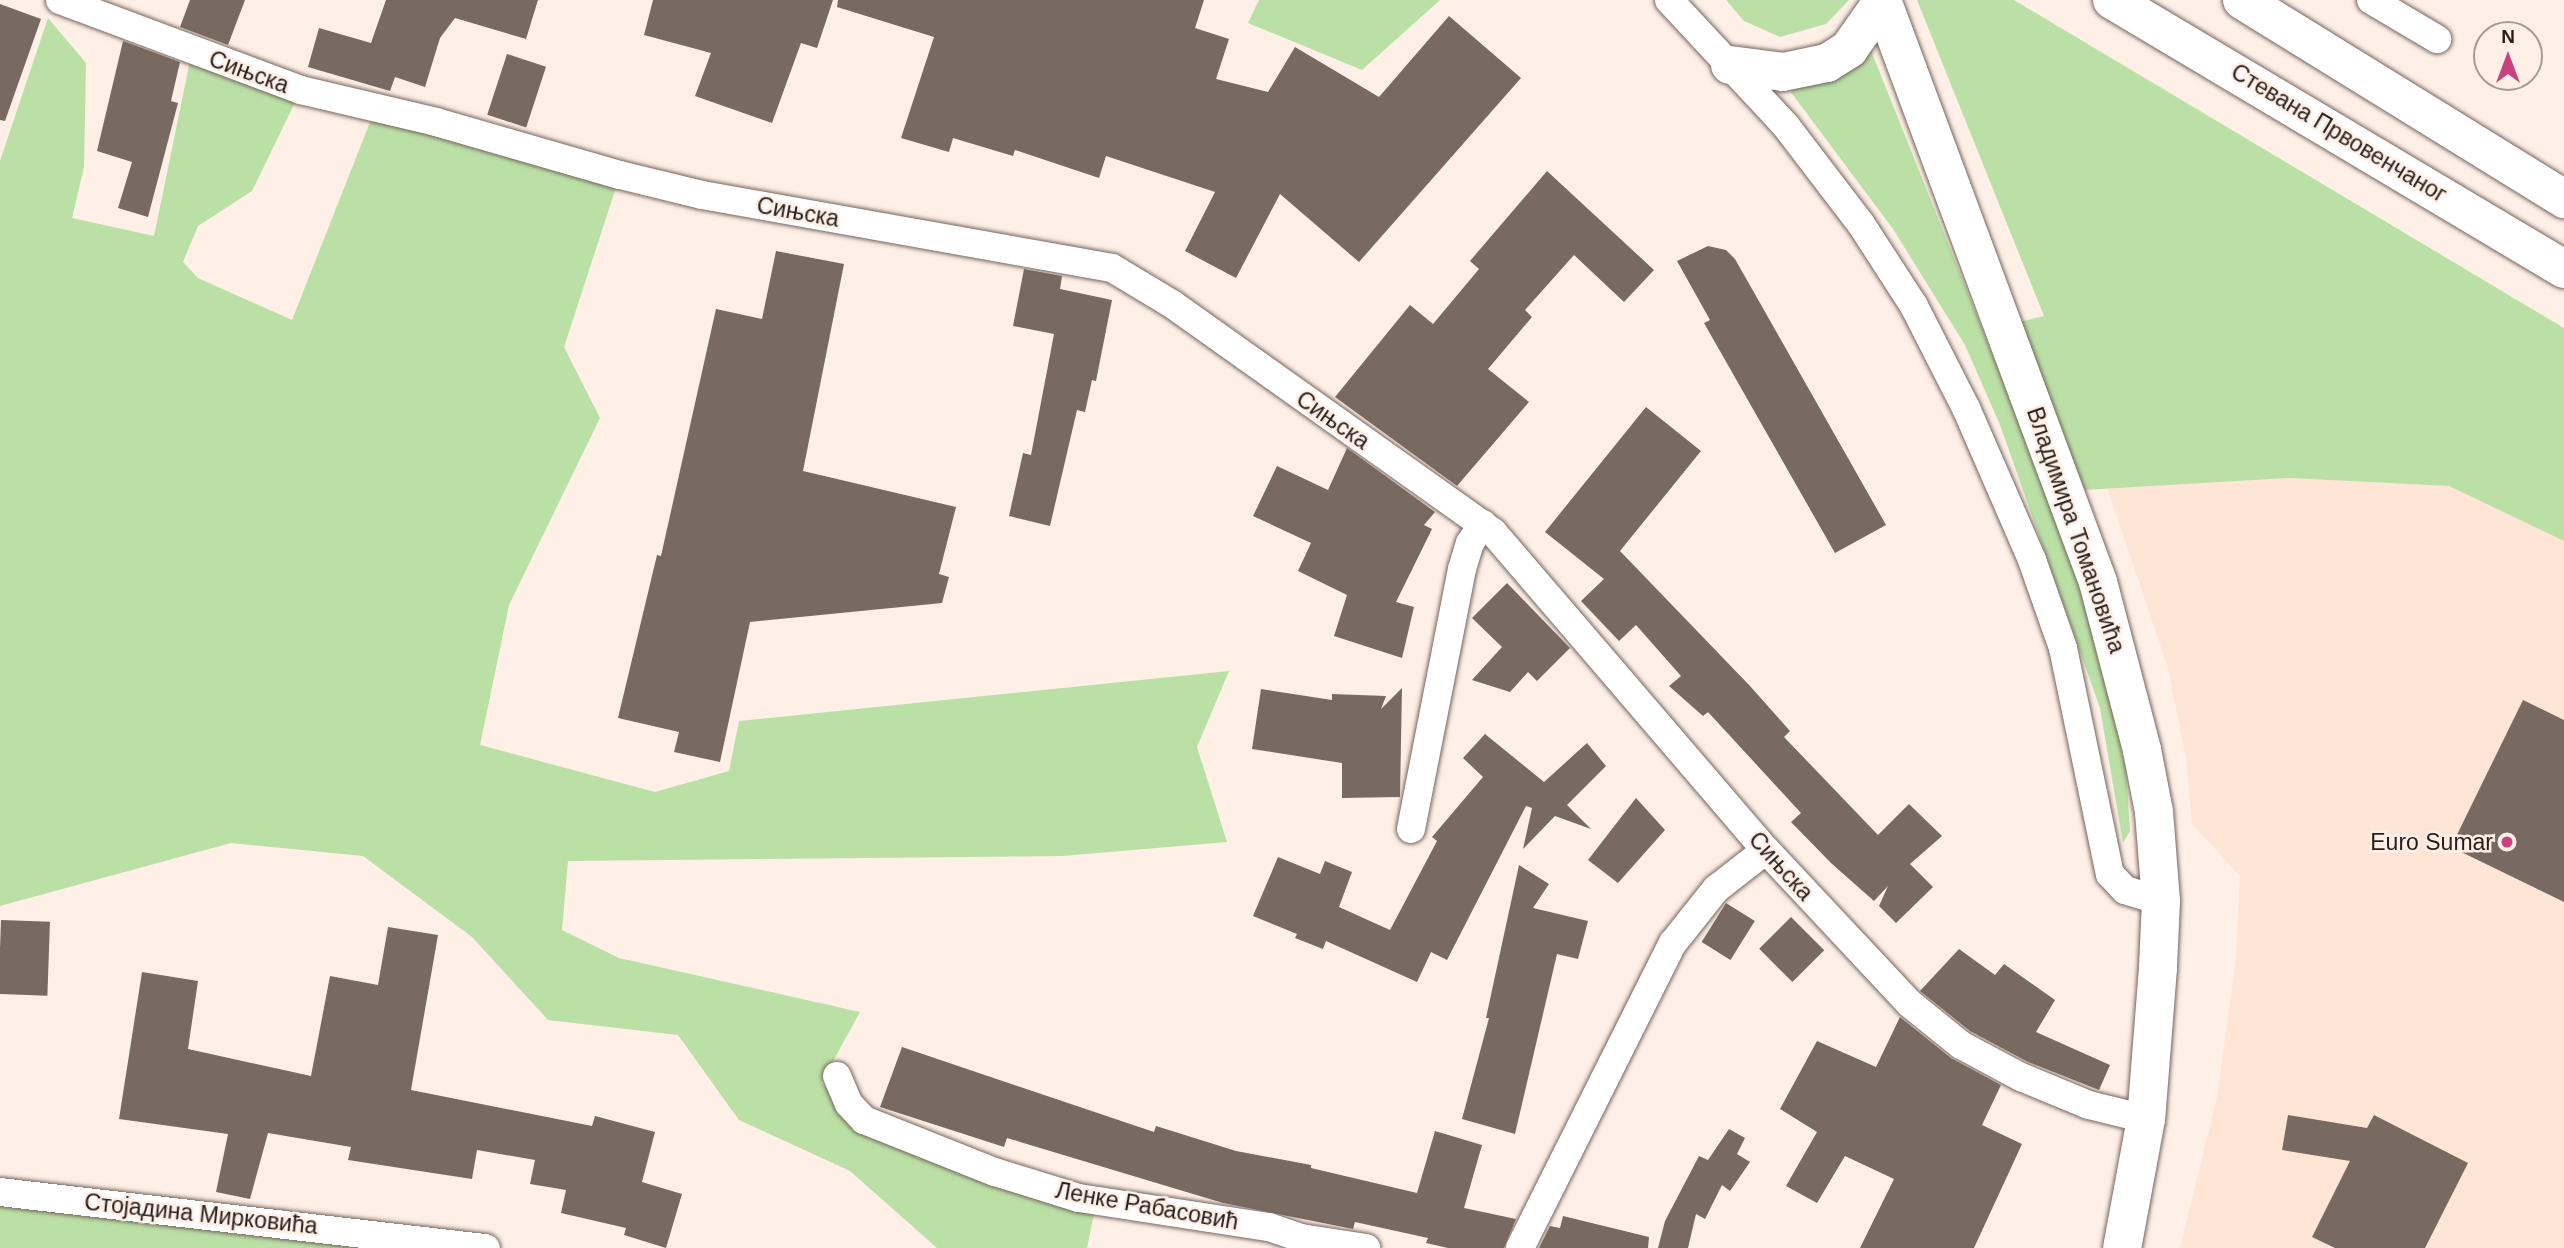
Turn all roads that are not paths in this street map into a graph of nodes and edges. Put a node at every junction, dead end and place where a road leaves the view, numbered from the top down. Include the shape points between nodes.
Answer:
1 (60, 0) edge
2 (1669, 0) edge
3 (2112, 0) edge
4 (2242, 0) edge
5 (2371, 0) edge
6 (1882, 1) edge
7 (2437, 38) dead end
8 (1730, 65) junction
9 (2564, 199) edge
10 (2564, 269) edge
11 (1483, 524) junction
12 (1411, 829) dead end
13 (1766, 850) junction
14 (2161, 901) junction
15 (837, 1076) dead end
16 (2146, 1119) junction
17 (0, 1192) edge
18 (486, 1248) edge
19 (1366, 1248) edge
20 (1520, 1248) edge
21 (2122, 1248) edge

1 - 11 street, Сињска via 301,90 702,195 1112,268 1172,304
2 - 8 street
3 - 10 main road, Стевана Првовенчаног
4 - 9 main road
5 - 7 street
6 - 8 main road via 1849,49 1827,63 1783,72
6 - 14 main road, Владимира Томановића via 2098,582 2142,750 2154,812
8 - 14 street via 1786,126 1914,306 1966,408 2032,560 2063,648 2110,874 2125,890
11 - 12 street via 1470,543 1462,569
11 - 13 street, Сињска via 1525,564
13 - 16 street, Сињска via 1909,1003 1961,1045 2063,1096
13 - 20 street via 1716,888 1673,943
14 - 16 main road, Владимира Томановића
15 - 19 street, Ленке Рабасовић via 849,1104 864,1120 995,1172 1079,1198
16 - 21 main road, Владимира Томановића
17 - 18 street, Стојадина Мирковића

